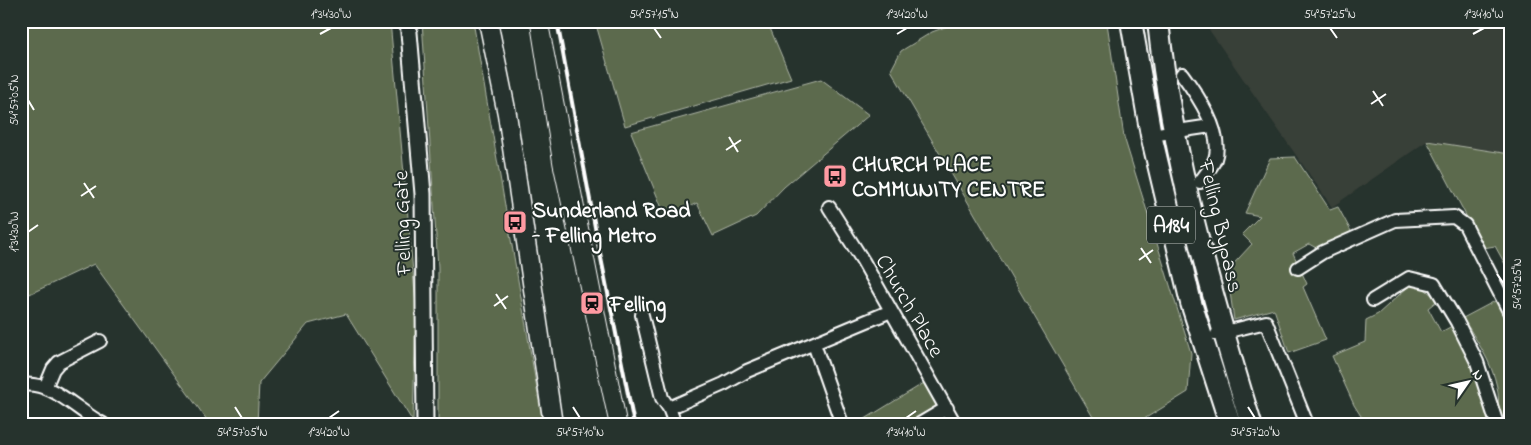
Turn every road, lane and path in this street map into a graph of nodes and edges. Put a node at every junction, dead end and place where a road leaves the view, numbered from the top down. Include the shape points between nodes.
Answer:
1 (408, 21) edge
2 (488, 21) edge
3 (1131, 21) edge
4 (1158, 21) edge
5 (1182, 74) dead end
6 (1211, 126) junction
7 (1176, 131) junction
8 (1152, 135) junction
9 (1200, 182) dead end
10 (829, 207) dead end
11 (1298, 268) dead end
12 (1372, 300) dead end
13 (891, 311) junction
14 (1510, 313) edge
15 (642, 315) dead end
16 (1223, 332) junction
17 (1202, 338) junction
18 (100, 341) dead end
19 (814, 344) junction
20 (21, 385) edge
21 (45, 388) junction
22 (669, 408) junction
23 (947, 408) junction
24 (103, 424) edge
25 (425, 424) edge
26 (553, 424) edge
27 (675, 424) edge
28 (842, 424) edge
29 (920, 424) edge
30 (956, 424) edge
31 (1230, 424) edge
32 (1251, 424) edge
33 (1307, 424) edge
34 (1497, 424) edge

1 - 25 street, Felling Gate via 423,194
2 - 26 main road via 507,114
3 - 8 highway, A184
4 - 7 highway, Felling Bypass / A184
5 - 6 street via 1202,103
6 - 7 street
6 - 9 street via 1216,152
7 - 8 street
7 - 16 highway, Felling Bypass / A184 via 1191,207
8 - 17 highway, A184 via 1188,293
10 - 13 street, Church Place
11 - 14 street via 1322,252 1395,220 1454,217 1465,225
12 - 34 street via 1408,278 1434,284 1458,322 1477,362
13 - 19 street
13 - 23 street, Church Place
15 - 22 street via 662,398
16 - 17 street
16 - 32 highway, Felling Bypass / A184
16 - 33 street via 1266,322
17 - 31 highway, A184
18 - 21 street via 59,362
19 - 22 street
19 - 28 street
20 - 21 street via 35,384
21 - 24 street
22 - 27 street
23 - 29 street
23 - 30 street, Church Place

